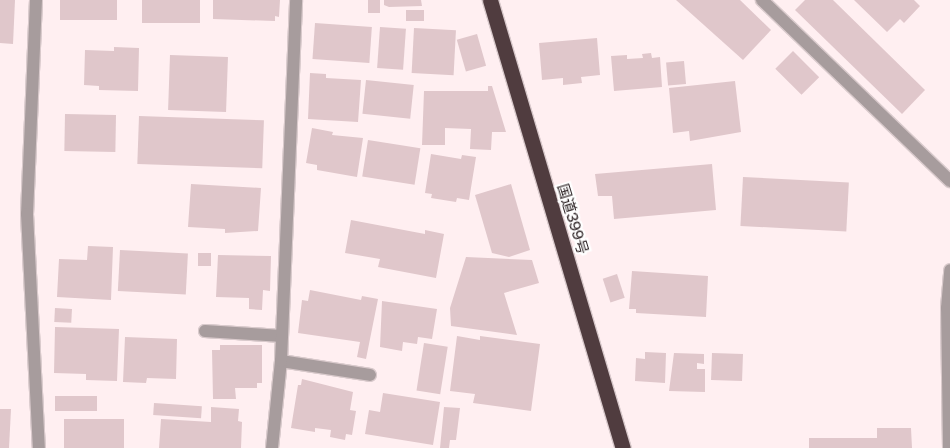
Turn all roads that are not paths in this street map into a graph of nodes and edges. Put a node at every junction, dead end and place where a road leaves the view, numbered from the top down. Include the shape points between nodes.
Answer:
1 (36, 0) edge
2 (296, 0) edge
3 (490, 0) edge
4 (762, 0) edge
5 (950, 181) edge
6 (950, 270) edge
7 (205, 331) dead end
8 (282, 336) junction
9 (281, 362) junction
10 (370, 375) dead end
11 (39, 448) edge
12 (272, 448) edge
13 (623, 448) edge
14 (948, 448) edge

1 - 11 street via 26,214
2 - 8 street
3 - 13 highway, 国道399号
4 - 5 street
6 - 14 street via 947,308
7 - 8 street
8 - 9 street
9 - 10 street
9 - 12 street

